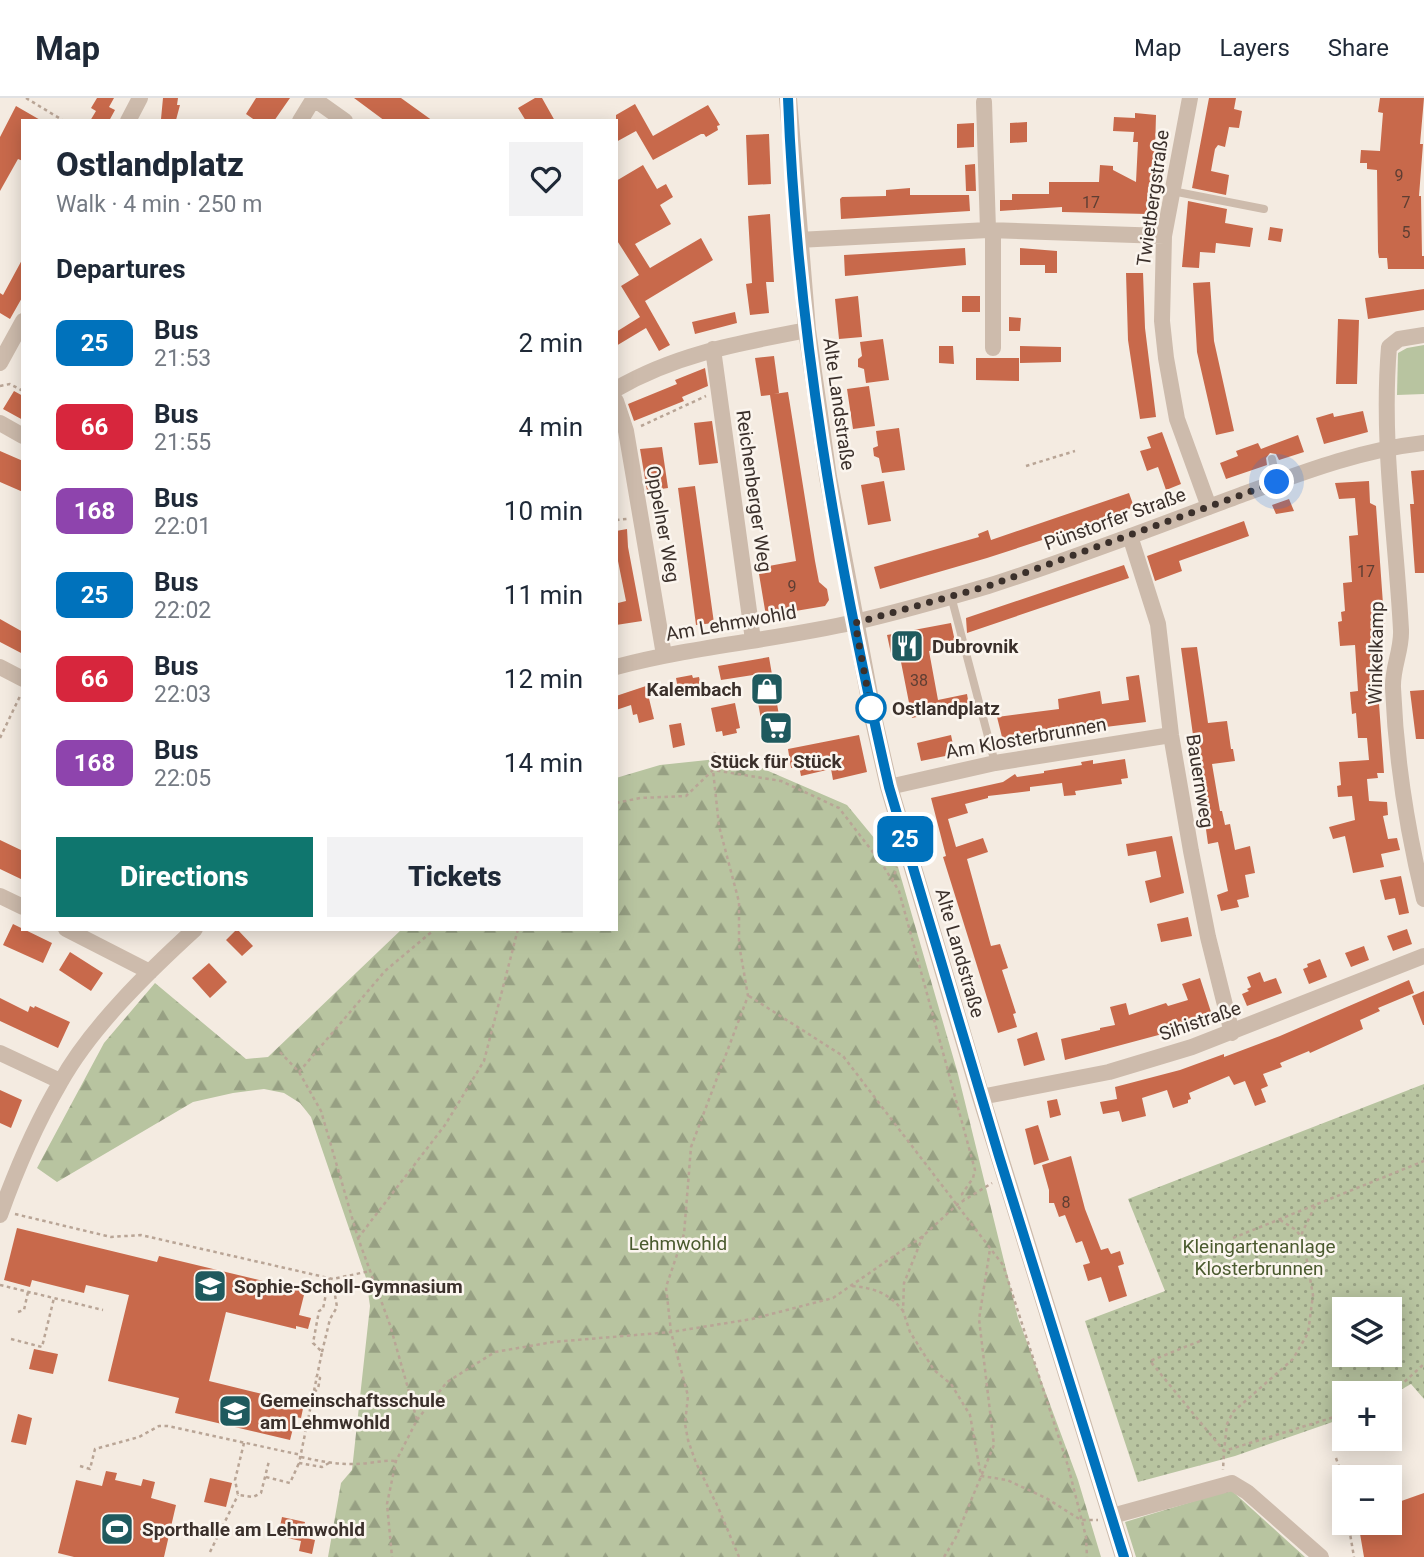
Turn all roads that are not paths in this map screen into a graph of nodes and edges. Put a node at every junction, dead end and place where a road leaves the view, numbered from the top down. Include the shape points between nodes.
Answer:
1 (139, 98) edge
2 (314, 98) edge
3 (788, 98) edge
4 (1190, 98) edge
5 (984, 102) dead end
6 (129, 119) edge
7 (301, 119) edge
8 (342, 119) edge
9 (1172, 191) junction
10 (1264, 209) dead end
11 (990, 230) junction
12 (1164, 236) junction
13 (798, 240) junction
14 (21, 325) edge
15 (807, 330) junction
16 (1424, 335) edge
17 (993, 348) dead end
18 (713, 349) junction
19 (0, 363) edge
20 (618, 387) edge
21 (618, 407) edge
22 (0, 423) edge
23 (21, 435) edge
24 (1424, 443) edge
25 (1387, 448) junction
26 (1272, 459) dead end
27 (1277, 482) junction
28 (1209, 507) junction
29 (1130, 536) junction
30 (951, 596) junction
31 (855, 623) junction
32 (753, 640) junction
33 (664, 656) junction
34 (0, 667) edge
35 (618, 667) edge
36 (21, 678) edge
37 (1171, 735) junction
38 (995, 763) junction
39 (889, 787) junction
40 (0, 896) edge
41 (1424, 899) edge
42 (21, 906) edge
43 (70, 931) edge
44 (193, 931) edge
45 (1424, 956) edge
46 (150, 972) junction
47 (1232, 1033) junction
48 (0, 1053) edge
49 (60, 1082) junction
50 (981, 1097) junction
51 (1, 1213) edge
52 (1105, 1518) junction
53 (1124, 1557) edge
54 (1321, 1557) edge

1 - 6 street
2 - 7 street
2 - 8 street
3 - 13 street, Alte Landstraße
4 - 9 street, Twietbergstraße
5 - 11 street
9 - 10 lane
9 - 12 street, Twietbergstraße
11 - 12 street
11 - 13 street
11 - 17 street
12 - 28 street, Twietbergstraße via 1166,358 1180,429
13 - 15 street, Alte Landstraße
14 - 19 street
15 - 18 street
15 - 31 street, Alte Landstraße
16 - 25 street via 1395,341 1389,351
18 - 20 street via 661,366
18 - 32 street, Reichenberger Weg
21 - 33 street, Oppelner Weg
22 - 23 street
24 - 25 street, Pünstorfer Straße
25 - 27 street, Pünstorfer Straße
25 - 41 street, Winkelkamp via 1401,636 1394,672 1395,707 1406,816
26 - 27 lane
27 - 28 street, Pünstorfer Straße
28 - 29 street, Pünstorfer Straße
29 - 30 street, Pünstorfer Straße
29 - 37 street, Bauernweg via 1158,624
30 - 31 street, Pünstorfer Straße
30 - 38 lane
31 - 32 street, Am Lehmwohld
31 - 39 street, Alte Landstraße via 870,722
32 - 33 street, Am Lehmwohld
33 - 35 street, Am Lehmwohld
34 - 36 street
37 - 38 street, Am Klosterbrunnen
37 - 47 street, Bauernweg via 1208,937
38 - 39 street, Am Klosterbrunnen
39 - 50 street, Alte Landstraße
40 - 42 street
43 - 46 street
44 - 46 street
45 - 47 street, Sihistraße
46 - 49 street
47 - 50 street, Sihistraße via 1109,1072
48 - 49 street
49 - 51 street
50 - 52 street, Alte Landstraße
52 - 53 street, Alte Landstraße
52 - 54 street via 1232,1483

